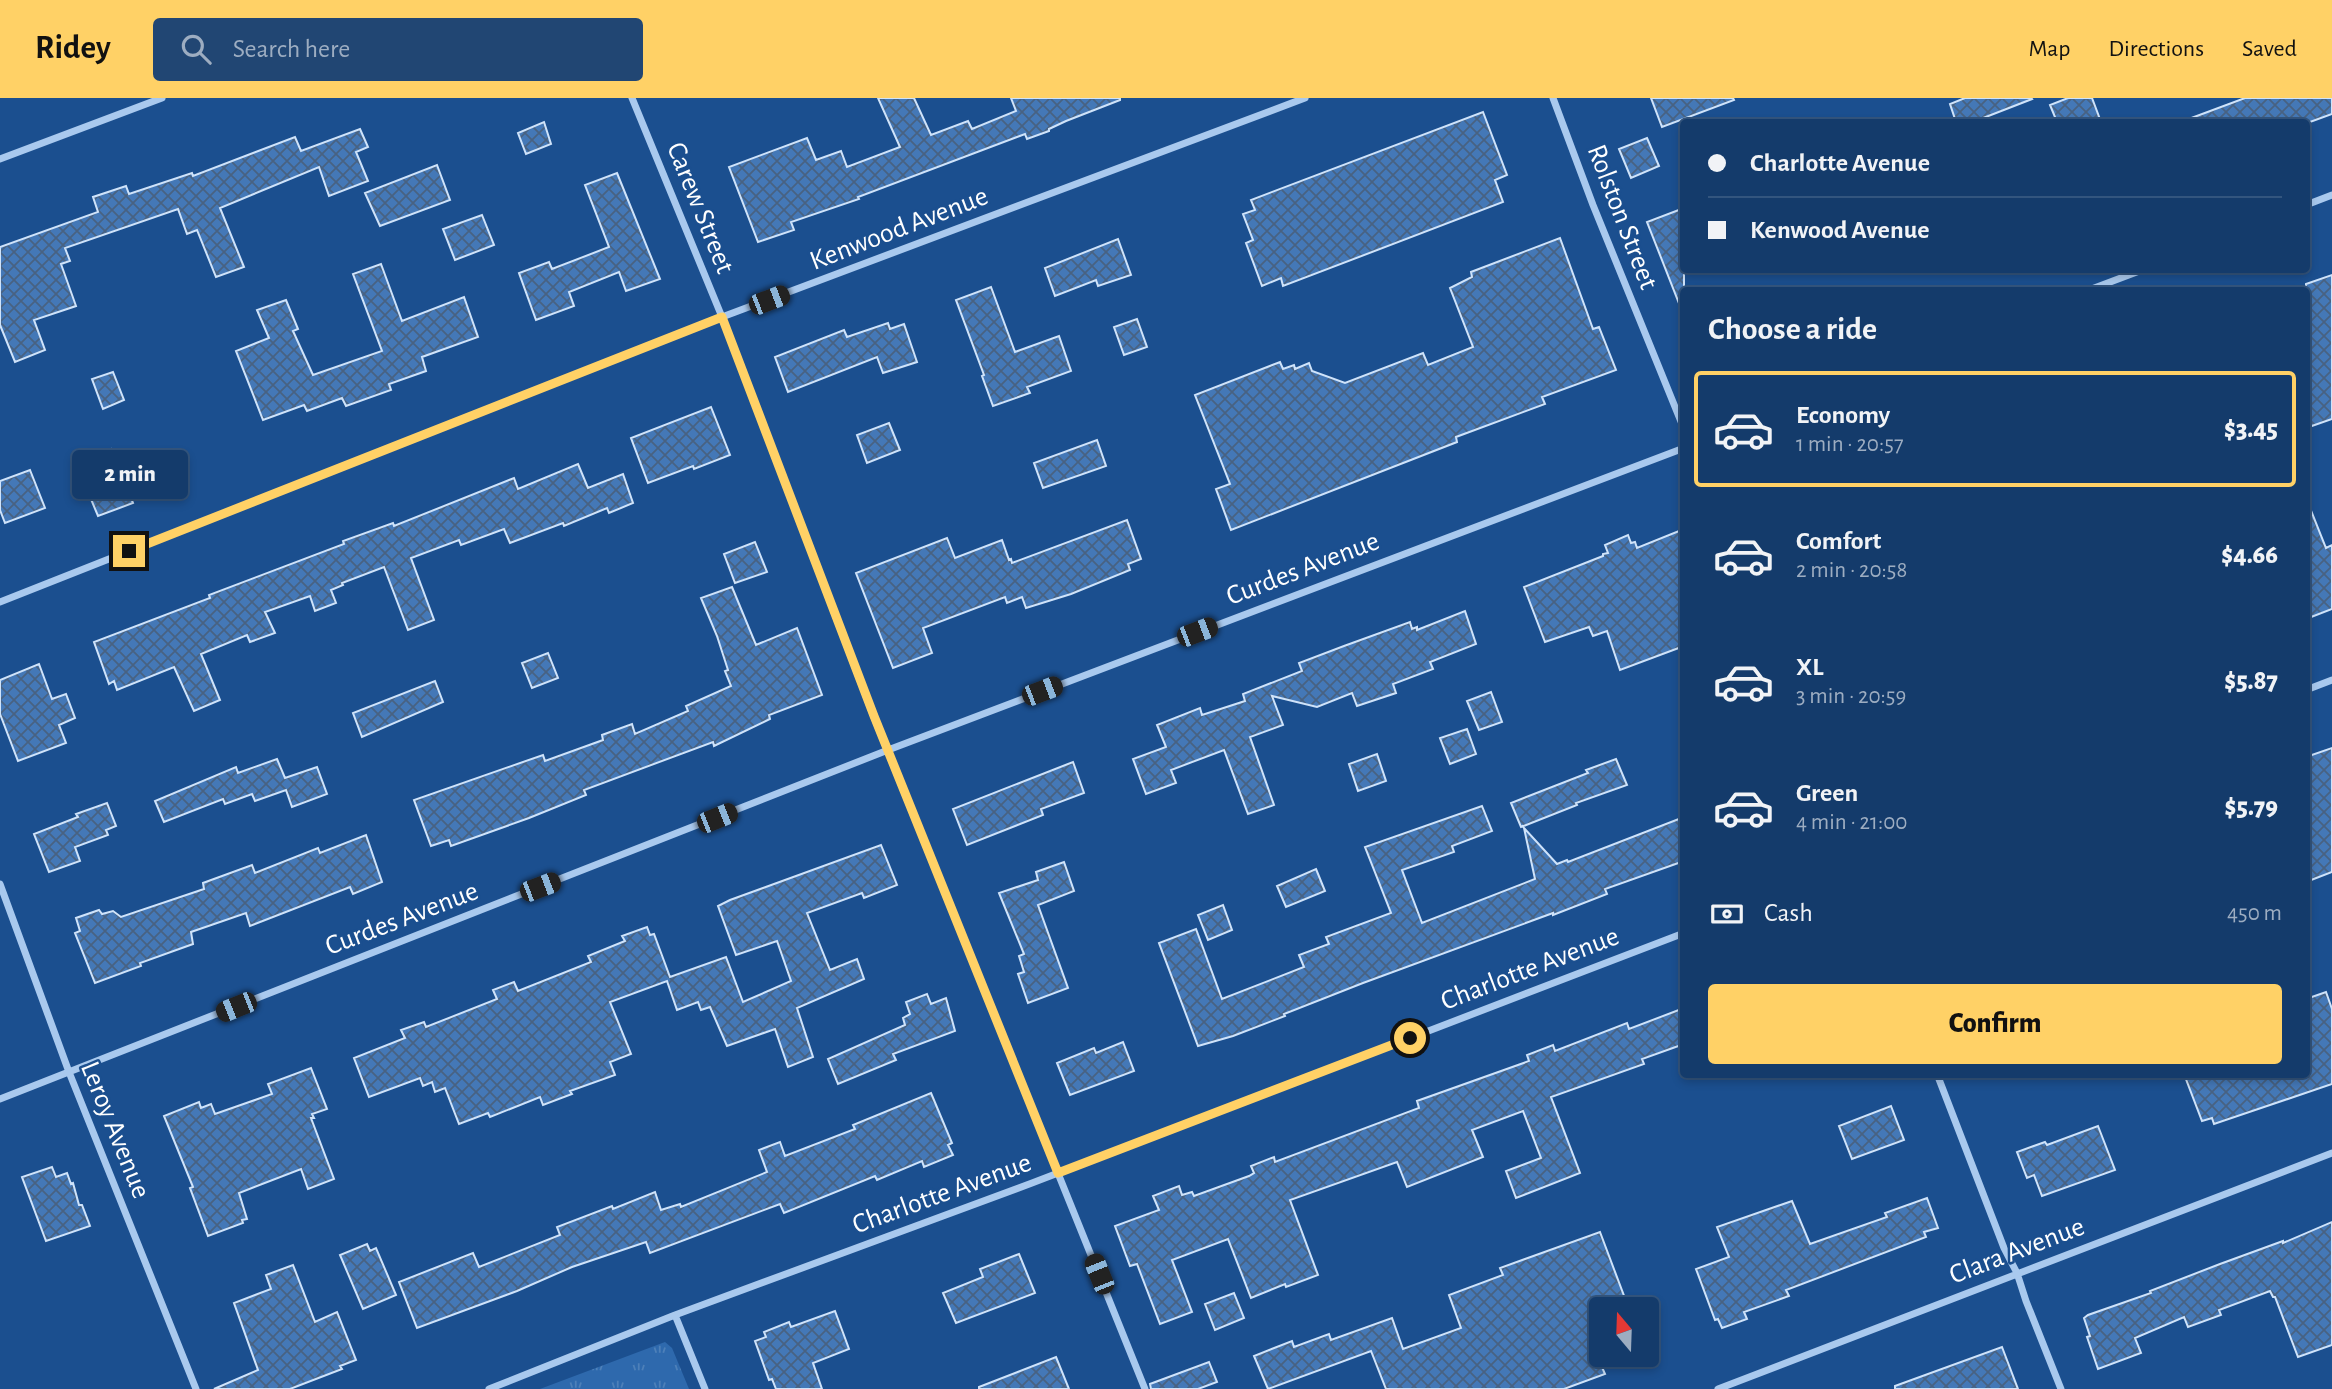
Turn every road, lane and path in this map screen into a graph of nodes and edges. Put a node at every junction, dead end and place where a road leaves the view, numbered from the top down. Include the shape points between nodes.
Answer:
1 (162, 98) edge
2 (632, 98) edge
3 (1305, 98) edge
4 (1553, 98) edge
5 (0, 159) edge
6 (2332, 195) edge
7 (2310, 203) edge
8 (2134, 273) edge
9 (2097, 287) edge
10 (722, 317) junction
11 (1680, 419) edge
12 (1680, 450) edge
13 (0, 602) edge
14 (2332, 680) edge
15 (2310, 688) edge
16 (888, 750) junction
17 (0, 884) edge
18 (1680, 935) edge
19 (69, 1072) junction
20 (1939, 1078) edge
21 (0, 1099) edge
22 (2332, 1153) edge
23 (1058, 1173) junction
24 (2017, 1273) junction
25 (675, 1315) junction
26 (195, 1389) edge
27 (489, 1389) edge
28 (705, 1389) edge
29 (1145, 1389) edge
30 (1718, 1389) edge
31 (2061, 1389) edge

1 - 5 street
2 - 10 street, Carew Street
3 - 10 street, Kenwood Avenue
4 - 11 street, Rolston Street
6 - 7 street
8 - 9 street
10 - 13 street, Kenwood Avenue
10 - 16 street, Carew Street
12 - 16 street, Curdes Avenue
14 - 15 street
16 - 19 street, Curdes Avenue
16 - 23 street, Carew Street
17 - 19 street, Leroy Avenue
18 - 23 street, Charlotte Avenue
19 - 21 street, Curdes Avenue
19 - 26 street, Leroy Avenue
20 - 24 street
22 - 24 street, Clara Avenue
23 - 25 street, Charlotte Avenue
23 - 29 street, Carew Street
24 - 30 street, Clara Avenue
24 - 31 street
25 - 27 street, Charlotte Avenue
25 - 28 street

